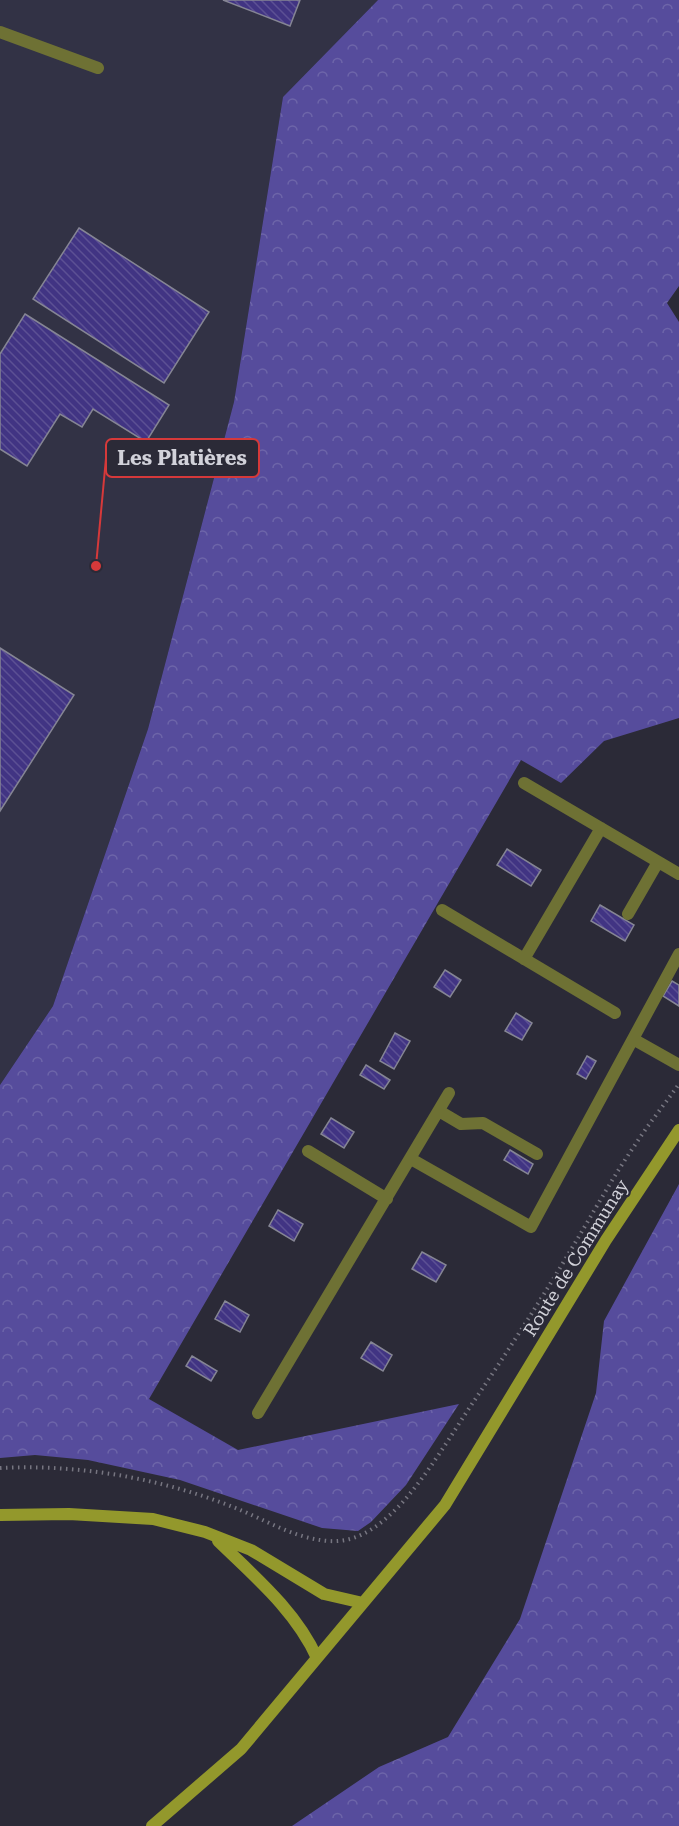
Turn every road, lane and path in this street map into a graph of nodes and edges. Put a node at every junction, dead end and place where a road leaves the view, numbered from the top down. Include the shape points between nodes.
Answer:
1 (0, 32) edge
2 (98, 68) dead end
3 (524, 783) dead end
4 (601, 828) junction
5 (658, 862) junction
6 (679, 874) edge
7 (442, 910) dead end
8 (628, 914) dead end
9 (679, 954) edge
10 (524, 959) junction
11 (615, 1013) dead end
12 (633, 1039) junction
13 (679, 1065) edge
14 (679, 1084) edge
15 (449, 1093) dead end
16 (439, 1111) junction
17 (679, 1130) edge
18 (308, 1151) dead end
19 (537, 1154) dead end
20 (411, 1159) junction
21 (387, 1199) junction
22 (258, 1413) dead end
23 (0, 1468) edge
24 (0, 1515) edge
25 (214, 1537) junction
26 (363, 1603) junction
27 (317, 1658) junction
28 (153, 1826) edge

1 - 2 lane
3 - 4 lane
4 - 5 lane
4 - 10 lane
5 - 6 lane
5 - 8 lane
7 - 10 lane
9 - 12 lane
10 - 11 lane
12 - 13 lane
12 - 20 lane via 531,1227
14 - 23 path via 632,1149 524,1328 422,1478 371,1530 342,1541 328,1541 146,1480 57,1467
15 - 16 lane
16 - 19 lane via 461,1124 483,1123
16 - 20 lane
17 - 26 street, Route de Communay via 606,1240 445,1505
18 - 21 lane
20 - 21 lane
21 - 22 lane
24 - 25 street via 153,1519
25 - 26 street via 251,1550 324,1594
25 - 27 street via 277,1599
26 - 27 street, Route de Communay
27 - 28 street, Route de Communay via 241,1749

